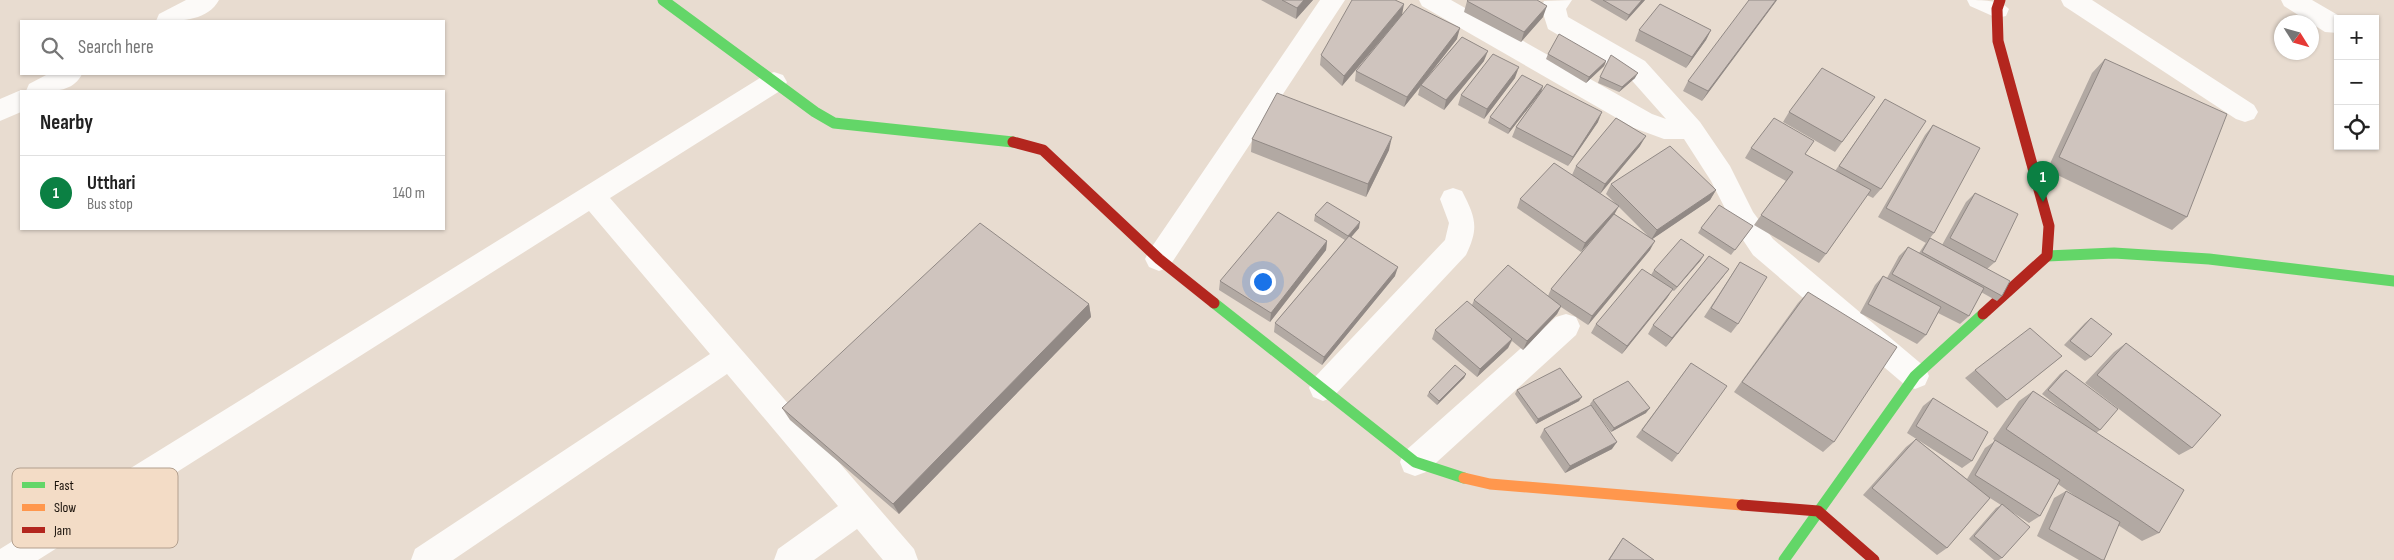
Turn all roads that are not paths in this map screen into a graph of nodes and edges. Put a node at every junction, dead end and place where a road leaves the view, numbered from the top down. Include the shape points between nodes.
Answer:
1 (208, 0) edge
2 (663, 0) edge
3 (1333, 0) edge
4 (1431, 0) edge
5 (1560, 0) edge
6 (2073, 0) edge
7 (2293, 0) edge
8 (1992, 3) edge
9 (170, 20) edge
10 (2334, 25) dead end
11 (68, 75) edge
12 (774, 82) junction
13 (40, 90) edge
14 (20, 101) edge
15 (0, 111) edge
16 (2245, 112) dead end
17 (1691, 130) junction
18 (592, 196) junction
19 (1453, 199) dead end
20 (2047, 256) junction
21 (1159, 259) junction
22 (2394, 280) edge
23 (1566, 326) dead end
24 (729, 357) junction
25 (1915, 376) junction
26 (1323, 388) junction
27 (1415, 462) junction
28 (157, 468) edge
29 (859, 509) junction
30 (1818, 511) junction
31 (29, 548) edge
32 (10, 560) edge
33 (426, 560) edge
34 (789, 560) edge
35 (903, 560) edge
36 (1784, 560) edge
37 (1874, 560) edge

1 - 9 street
2 - 12 street
3 - 21 street
4 - 17 street via 1643,121 1664,129
5 - 17 street via 1553,7 1557,22 1636,68
6 - 16 street
7 - 10 street
8 - 20 street via 1998,40 2049,226
11 - 13 street
12 - 18 street
12 - 21 street via 834,123 1014,142 1043,150
14 - 15 street
17 - 25 street via 1722,174 1744,220 1763,247
18 - 24 street
18 - 28 street
19 - 26 street via 1461,215 1463,230 1456,247
20 - 22 street via 2114,253 2209,259
20 - 25 street
21 - 26 street
23 - 27 street
24 - 29 street
24 - 33 street
25 - 30 street
26 - 27 street
27 - 30 street via 1490,484
29 - 34 street
29 - 35 street
30 - 36 street
30 - 37 street
31 - 32 street

